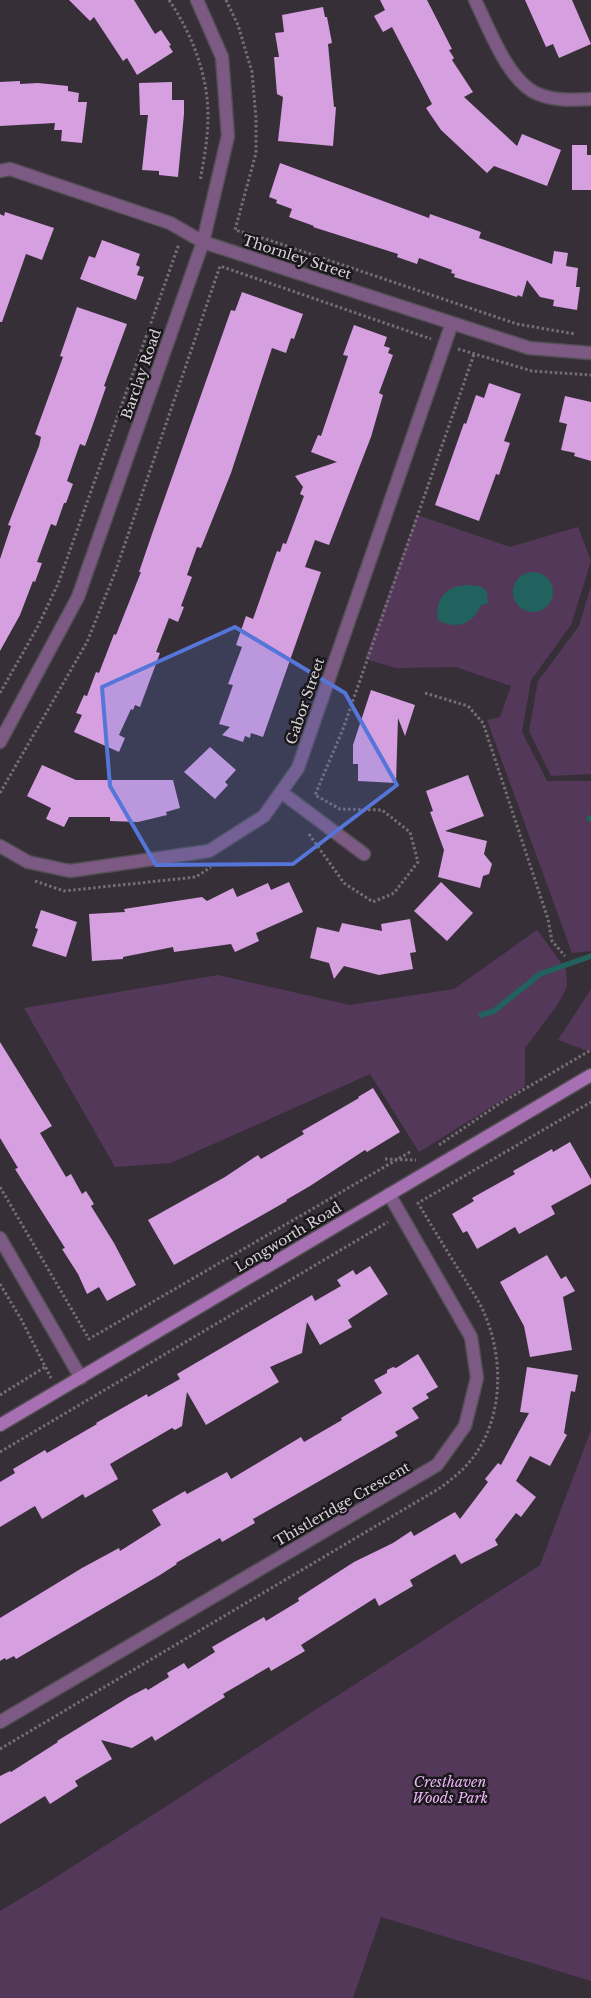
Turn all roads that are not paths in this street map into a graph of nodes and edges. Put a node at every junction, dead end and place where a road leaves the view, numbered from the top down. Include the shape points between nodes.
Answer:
1 (197, 0) edge
2 (475, 0) edge
3 (591, 99) edge
4 (0, 170) edge
5 (203, 242) junction
6 (452, 323) junction
7 (591, 353) edge
8 (0, 742) edge
9 (281, 792) junction
10 (0, 846) edge
11 (364, 854) dead end
12 (591, 1075) edge
13 (389, 1194) junction
14 (0, 1238) edge
15 (81, 1378) junction
16 (0, 1425) edge
17 (0, 1722) edge

1 - 5 street, Barclay Road via 222,57 228,136
2 - 3 street via 512,74 537,94 561,100
4 - 5 street, Thornley Street via 10,169 170,224
5 - 6 street, Thornley Street
5 - 8 street, Barclay Road via 78,598
6 - 7 street, Thornley Street via 529,348
6 - 9 street, Gabor Street via 298,768
9 - 10 street, Gabor Street via 264,816 209,851 70,870 28,862
9 - 11 street
12 - 13 street, Longworth Road
13 - 15 street, Longworth Road
13 - 17 street, Thistleridge Crescent via 471,1338 477,1378 465,1426 437,1465
14 - 15 street
15 - 16 street, Longworth Road

